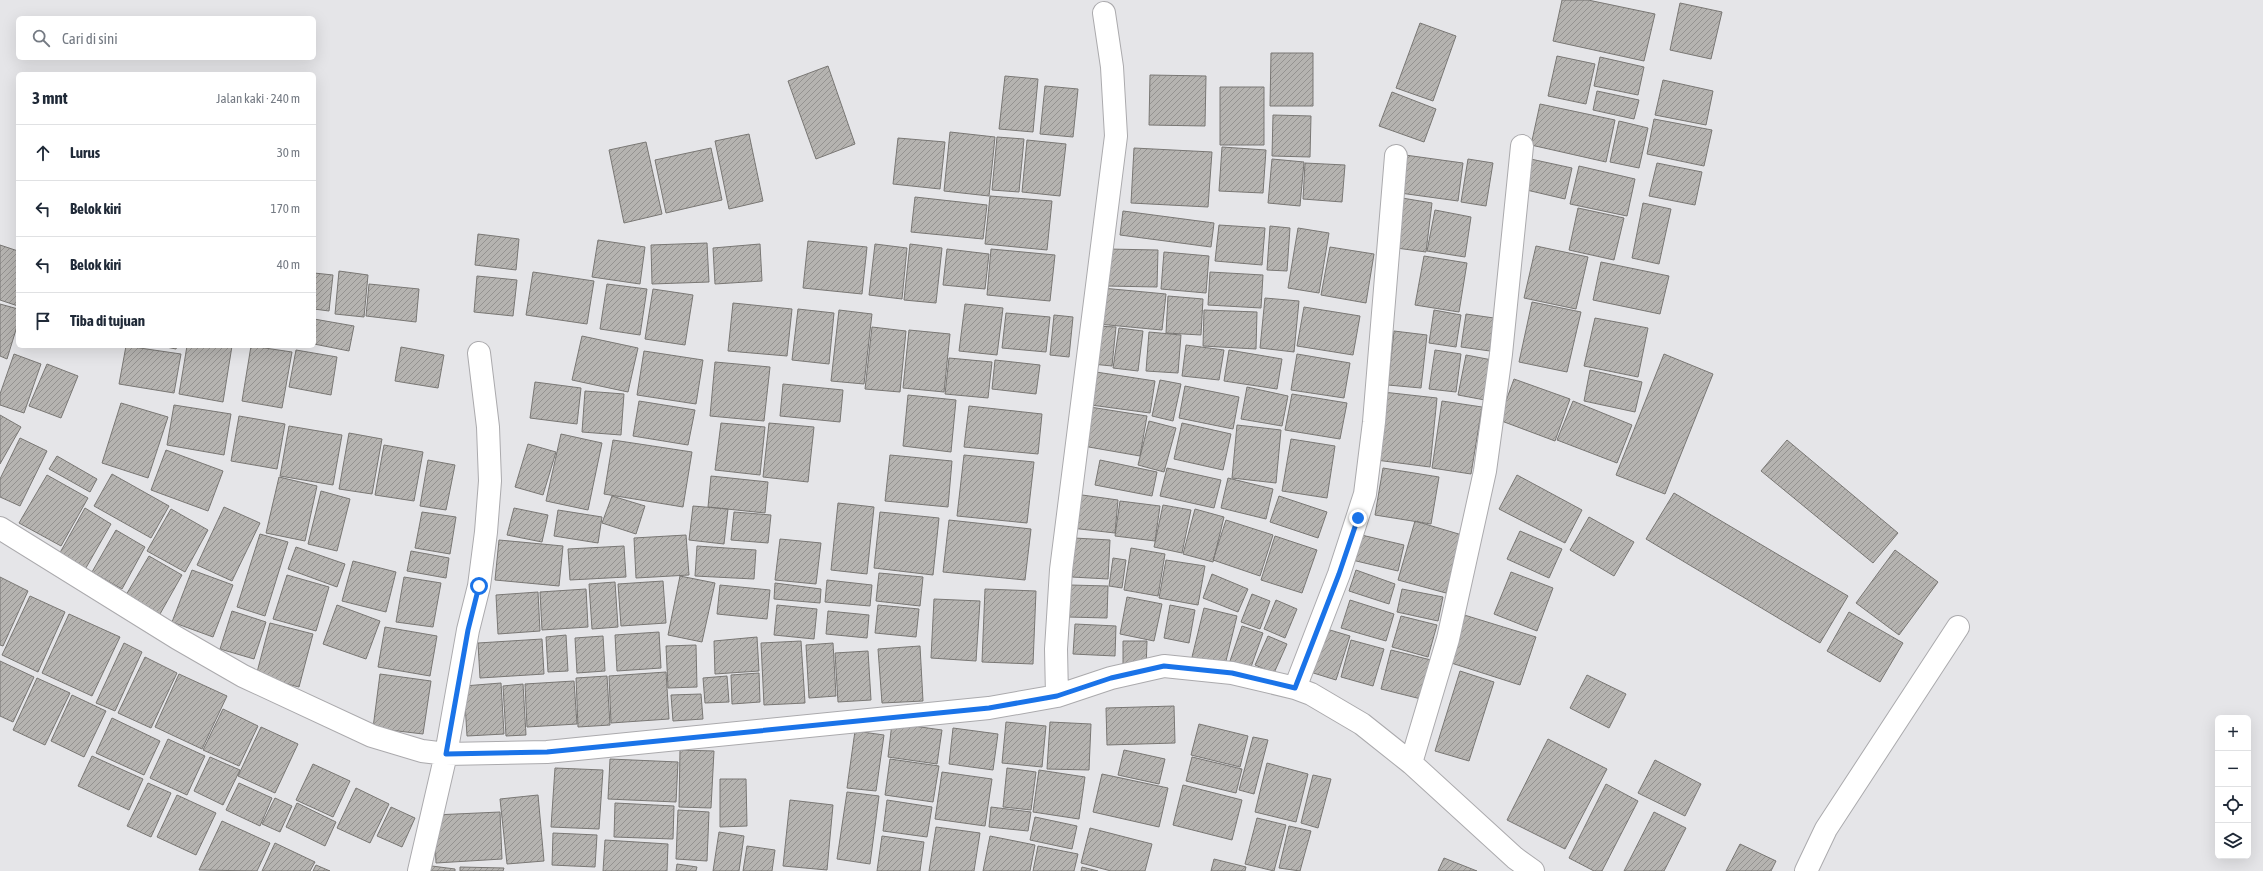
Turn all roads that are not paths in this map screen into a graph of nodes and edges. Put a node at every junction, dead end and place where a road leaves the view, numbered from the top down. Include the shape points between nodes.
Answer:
1 (1104, 13) dead end
2 (1522, 146) dead end
3 (1396, 156) dead end
4 (479, 353) dead end
5 (0, 528) edge
6 (1958, 627) dead end
7 (1295, 688) junction
8 (1057, 696) junction
9 (446, 754) junction
10 (1411, 763) junction
11 (419, 871) edge
12 (1533, 871) edge
13 (1806, 871) edge

1 - 8 street via 1112,67 1116,136 1064,547 1056,649
2 - 10 street via 1485,471 1448,639
3 - 7 street via 1374,422 1365,494 1347,553
4 - 9 street via 488,426 490,481 486,532 479,586 468,630
5 - 9 street via 177,638 277,693 372,736 422,751
6 - 13 street via 1826,829
7 - 8 street via 1232,673 1164,666 1111,678
7 - 10 street via 1311,694 1362,724
8 - 9 street via 989,708 730,735 547,752
9 - 11 street
10 - 12 street via 1515,858

